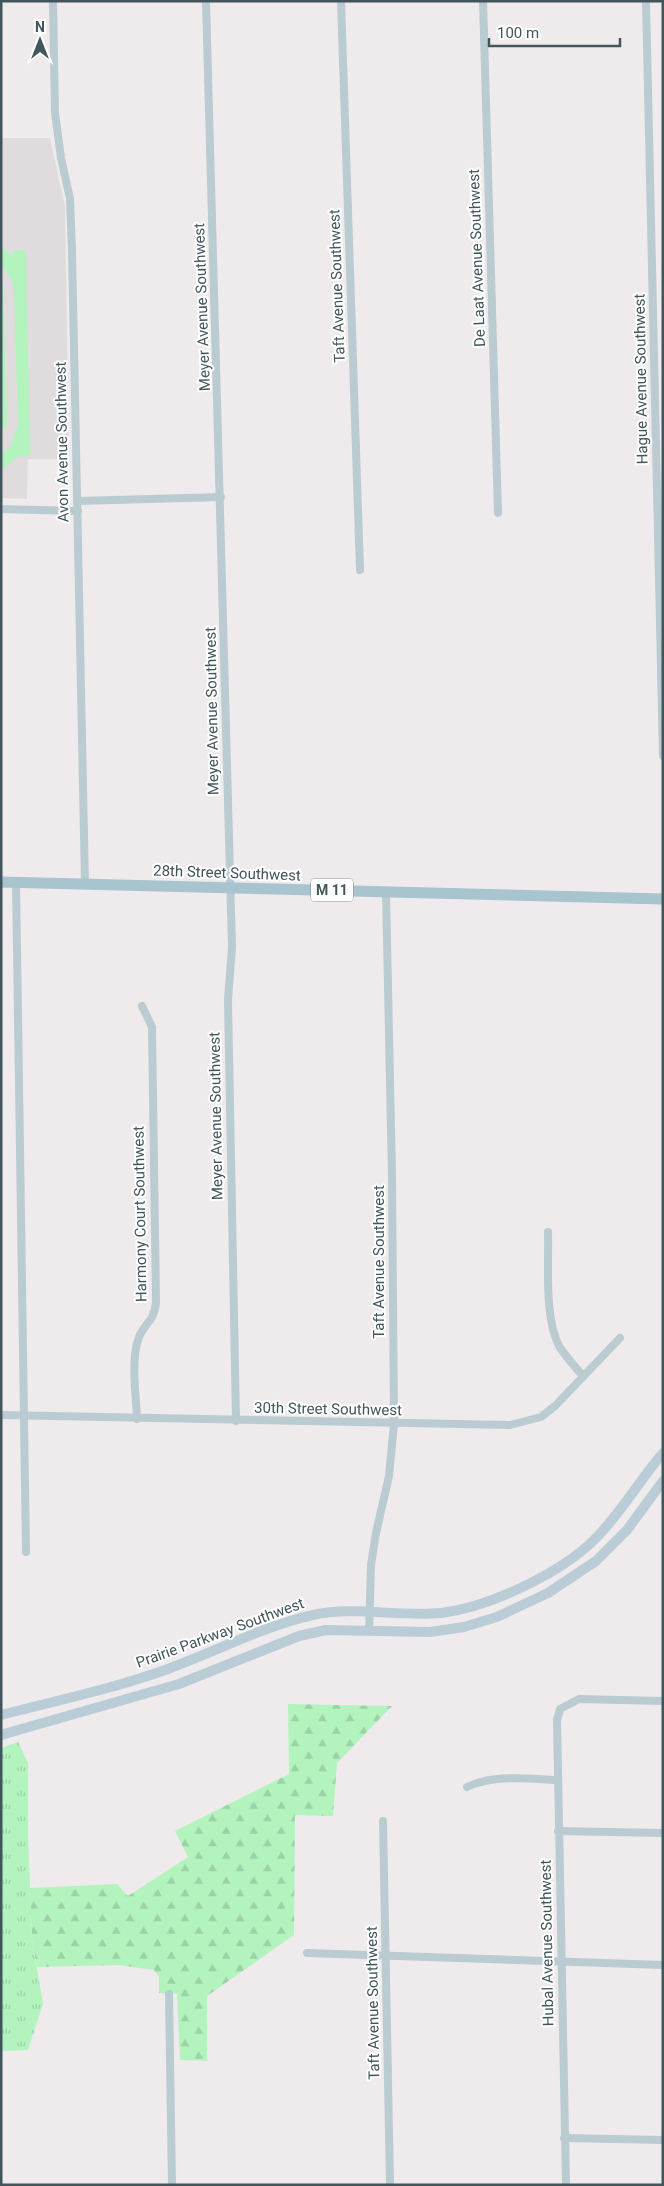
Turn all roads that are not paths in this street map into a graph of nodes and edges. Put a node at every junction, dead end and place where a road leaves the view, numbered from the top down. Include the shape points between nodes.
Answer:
1 (53, 1) edge
2 (206, 1) edge
3 (341, 1) edge
4 (484, 1) edge
5 (646, 1) edge
6 (221, 497) junction
7 (78, 501) junction
8 (1, 509) edge
9 (78, 511) junction
10 (498, 514) dead end
11 (360, 570) dead end
12 (663, 756) edge
13 (1, 882) edge
14 (16, 882) junction
15 (85, 884) junction
16 (230, 888) junction
17 (386, 892) junction
18 (663, 899) edge
19 (142, 1006) dead end
20 (548, 1232) dead end
21 (620, 1338) dead end
22 (583, 1376) junction
23 (1, 1415) edge
24 (25, 1416) junction
25 (137, 1419) junction
26 (236, 1421) junction
27 (394, 1424) junction
28 (663, 1453) edge
29 (663, 1481) edge
30 (26, 1552) dead end
31 (550, 1571) junction
32 (560, 1585) junction
33 (370, 1613) junction
34 (369, 1631) junction
35 (663, 1701) edge
36 (1, 1716) edge
37 (1, 1735) edge
38 (557, 1780) junction
39 (467, 1787) dead end
40 (383, 1821) dead end
41 (558, 1831) junction
42 (663, 1834) edge
43 (307, 1953) dead end
44 (385, 1956) junction
45 (562, 1962) junction
46 (663, 1964) edge
47 (169, 1994) dead end
48 (564, 2138) junction
49 (663, 2140) edge
50 (172, 2185) edge
51 (390, 2185) edge
52 (566, 2185) edge

1 - 7 street, Avon Avenue Southwest via 56,113 70,199
2 - 6 street, Meyer Avenue Southwest
3 - 11 street, Taft Avenue Southwest
4 - 10 street, De Laat Avenue Southwest
5 - 12 street, Hague Avenue Southwest
6 - 7 street
6 - 16 street, Meyer Avenue Southwest
7 - 9 street, Avon Avenue Southwest
8 - 9 street
9 - 15 street, Avon Avenue Southwest
13 - 14 main road, 28th Street Southwest / M 11
14 - 15 main road, 28th Street Southwest / M 11
14 - 24 street
15 - 16 main road, 28th Street Southwest / M 11
16 - 17 main road, 28th Street Southwest / M 11
16 - 26 street, Meyer Avenue Southwest via 232,947 228,1000
17 - 18 main road, 28th Street Southwest / M 11
17 - 27 street, Taft Avenue Southwest
19 - 25 street, Harmony Court Southwest via 152,1027 156,1302 155,1314 140,1335 136,1350
20 - 22 street via 550,1312 554,1331 566,1357
21 - 22 street, 30th Street Southwest
22 - 27 street, 30th Street Southwest via 555,1406 523,1422 486,1426
23 - 24 street, 30th Street Southwest
24 - 25 street, 30th Street Southwest
24 - 30 street
25 - 26 street, 30th Street Southwest
26 - 27 street, 30th Street Southwest
27 - 33 street, Taft Avenue Southwest via 390,1476 376,1533
28 - 31 street, Prairie Parkway Southwest via 594,1540
29 - 32 street, Prairie Parkway Southwest via 612,1547
31 - 32 street
31 - 33 street, Prairie Parkway Southwest via 509,1594 461,1609 417,1614
32 - 34 street, Prairie Parkway Southwest via 518,1608 464,1627 430,1632
33 - 34 street, Taft Avenue Southwest
33 - 36 street, Prairie Parkway Southwest via 314,1615 281,1624 160,1672
34 - 37 street, Prairie Parkway Southwest via 326,1630 299,1636 178,1684
35 - 38 street, Hubal Avenue Southwest via 580,1699 566,1704 560,1709 557,1720
38 - 39 street via 491,1780
38 - 41 street, Hubal Avenue Southwest
40 - 44 street, Taft Avenue Southwest
41 - 42 street
41 - 45 street, Hubal Avenue Southwest
43 - 44 street
44 - 45 street
44 - 51 street, Taft Avenue Southwest
45 - 46 street
45 - 48 street, Hubal Avenue Southwest
47 - 50 street
48 - 49 street
48 - 52 street, Hubal Avenue Southwest

